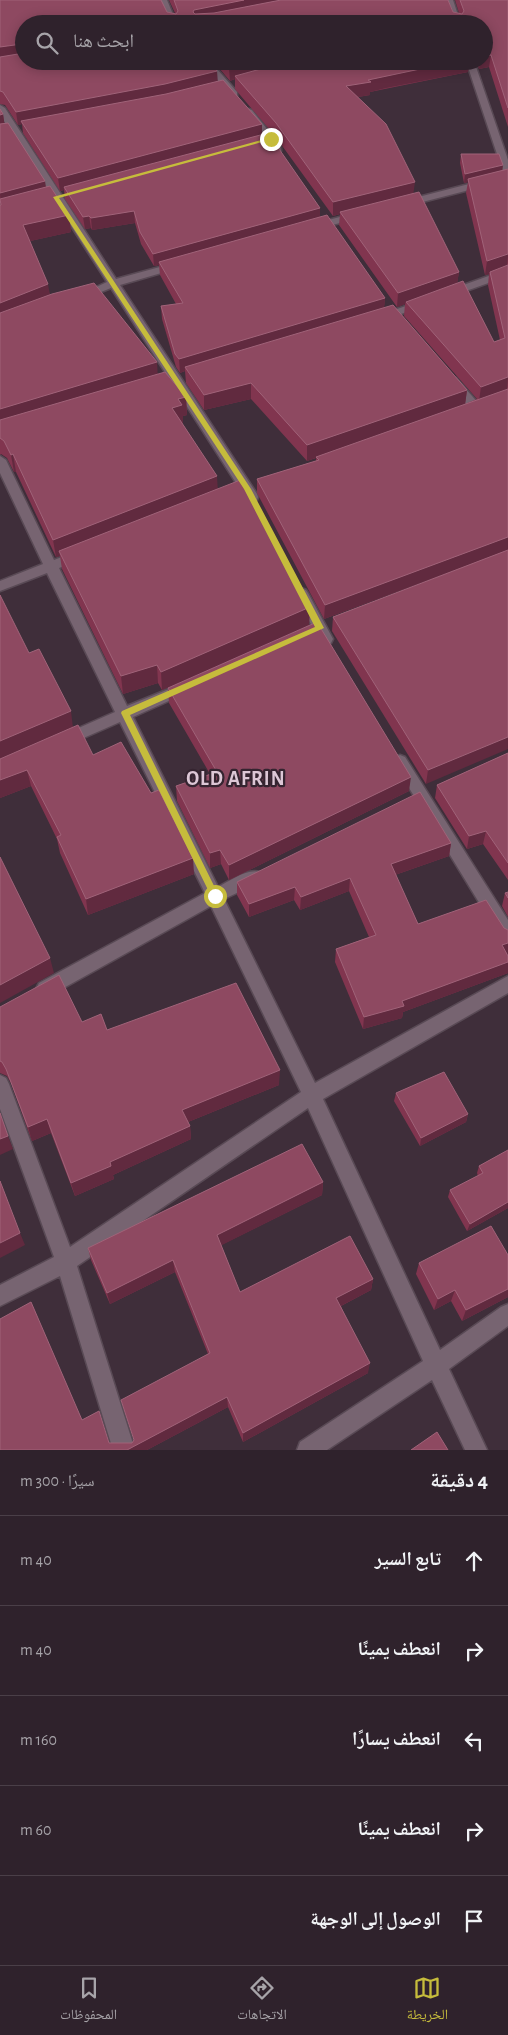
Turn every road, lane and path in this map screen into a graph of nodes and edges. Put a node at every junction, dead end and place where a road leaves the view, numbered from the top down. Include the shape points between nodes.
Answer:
1 (163, 0) edge
2 (449, 0) edge
3 (169, 15) edge
4 (454, 15) edge
5 (212, 70) edge
6 (473, 70) edge
7 (0, 108) edge
8 (271, 139) junction
9 (256, 142) edge
10 (287, 162) edge
11 (508, 176) edge
12 (396, 206) edge
13 (368, 213) edge
14 (302, 230) edge
15 (189, 262) edge
16 (508, 272) edge
17 (114, 283) junction
18 (73, 300) edge
19 (366, 322) edge
20 (444, 372) edge
21 (492, 402) edge
22 (0, 460) edge
23 (256, 506) edge
24 (95, 549) edge
25 (50, 566) junction
26 (297, 585) edge
27 (0, 586) edge
28 (338, 622) edge
29 (315, 630) junction
30 (335, 653) edge
31 (196, 682) edge
32 (125, 713) junction
33 (54, 745) edge
34 (396, 753) edge
35 (438, 787) edge
36 (421, 795) junction
37 (403, 804) edge
38 (269, 869) edge
39 (215, 896) junction
40 (508, 935) edge
41 (508, 984) edge
42 (34, 995) edge
43 (0, 1084) edge
44 (312, 1095) junction
45 (66, 1262) junction
46 (0, 1296) edge
47 (508, 1314) edge
48 (435, 1366) junction
49 (124, 1450) edge
50 (308, 1450) edge
51 (476, 1450) edge

1 - 3 street
2 - 4 street
5 - 8 street
6 - 11 street
7 - 17 street
8 - 9 street
8 - 10 street
11 - 12 street
13 - 14 street
15 - 17 street
16 - 19 street
17 - 18 street
17 - 23 street
20 - 21 street via 471,410
22 - 25 street
24 - 25 street
25 - 27 street
25 - 32 street
26 - 29 street
28 - 29 street
29 - 30 street
31 - 32 street
32 - 33 street
32 - 39 street
34 - 36 street
35 - 36 street
36 - 37 street
36 - 40 street
38 - 39 street
39 - 42 street
39 - 44 street
41 - 44 street
43 - 45 street
44 - 45 street
44 - 48 street
45 - 46 street
45 - 49 street
47 - 48 street
48 - 50 street
48 - 51 street

